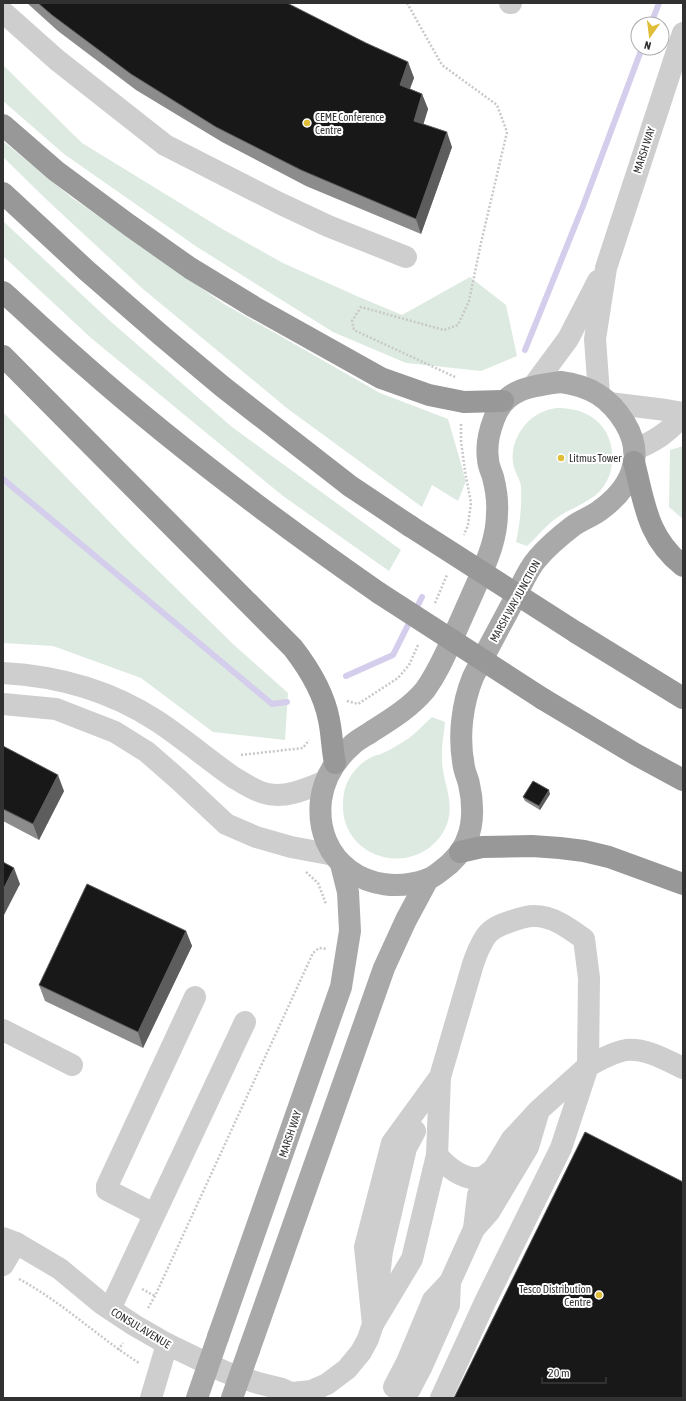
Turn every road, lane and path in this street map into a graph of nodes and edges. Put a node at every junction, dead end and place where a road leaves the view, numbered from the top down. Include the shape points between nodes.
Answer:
1 (407, 3) edge
2 (3, 12) edge
3 (683, 33) edge
4 (3, 125) edge
5 (3, 193) edge
6 (406, 257) dead end
7 (606, 268) junction
8 (3, 292) edge
9 (3, 356) edge
10 (460, 379) dead end
11 (534, 385) junction
12 (604, 398) junction
13 (503, 401) junction
14 (683, 414) edge
15 (634, 456) junction
16 (683, 566) edge
17 (3, 673) edge
18 (683, 698) edge
19 (3, 704) edge
20 (310, 737) dead end
21 (240, 756) dead end
22 (330, 772) junction
23 (683, 780) edge
24 (460, 852) junction
25 (338, 860) junction
26 (305, 871) dead end
27 (428, 879) junction
28 (683, 884) edge
29 (327, 909) dead end
30 (329, 949) dead end
31 (195, 997) dead end
32 (245, 1022) dead end
33 (3, 1030) edge
34 (72, 1065) dead end
35 (588, 1066) junction
36 (683, 1068) edge
37 (440, 1077) junction
38 (539, 1110) junction
39 (437, 1156) junction
40 (494, 1169) junction
41 (154, 1214) junction
42 (474, 1229) junction
43 (9, 1240) edge
44 (8, 1270) edge
45 (450, 1282) junction
46 (110, 1309) junction
47 (144, 1310) dead end
48 (373, 1324) junction
49 (167, 1344) junction
50 (158, 1375) junction
51 (298, 1396) edge
52 (151, 1398) edge
53 (197, 1398) edge
54 (232, 1398) edge
55 (387, 1398) edge
56 (402, 1398) edge
57 (441, 1398) edge

1 - 10 path via 442,65 497,105 507,132 468,301 458,325 444,330 361,307 352,321 354,330
2 - 6 street via 57,60 165,145 279,203
3 - 7 street, MARSH WAY
4 - 13 highway via 56,171 190,268 381,378 429,394 464,402
5 - 18 highway, bridge via 162,336 350,486 577,633
7 - 11 street, MARSH WAY via 568,339
7 - 12 street, MARSH WAY via 595,339
8 - 23 highway, bridge via 84,366 183,447 283,524 379,593 543,699
9 - 22 highway via 293,648 320,691 329,720
11 - 12 main road, MARSH WAY JUNCTION via 561,382 576,384
11 - 13 main road, MARSH WAY JUNCTION via 518,391
12 - 14 street via 627,406
12 - 15 main road, MARSH WAY JUNCTION via 630,431
13 - 22 main road, MARSH WAY JUNCTION via 490,428 488,445 488,461 497,496 496,530 491,552 440,668 424,691 407,708 352,744
14 - 15 street via 666,432
15 - 16 highway via 652,529 664,548
15 - 24 main road, MARSH WAY JUNCTION via 633,471 629,480 611,502 556,540 533,564 473,677 463,712 461,733 472,812 467,839
17 - 22 street via 74,684 106,694 158,721 224,771 266,794 282,796
19 - 25 street via 56,710 115,732 147,752 226,824 256,837
20 - 21 path via 303,748
22 - 25 main road, MARSH WAY JUNCTION via 321,799 321,821 325,838
24 - 27 main road, MARSH WAY JUNCTION via 448,866
24 - 28 highway via 482,847 532,846 584,851
25 - 27 main road, MARSH WAY JUNCTION via 358,876 385,885 404,885
25 - 53 main road, MARSH WAY, bridge via 348,892 350,931 341,987
26 - 29 path via 318,884
27 - 54 main road, bridge via 384,968
30 - 47 path via 319,948 313,953 150,1307
31 - 41 street via 107,1186 108,1190
32 - 41 street
33 - 34 street
35 - 36 street via 626,1050 638,1050 661,1057
35 - 37 street via 589,978 584,940 564,925 548,918 533,916 496,926 481,945 473,964
35 - 38 street
35 - 57 street via 561,1148
37 - 39 street
37 - 48 street via 406,1148 382,1251
38 - 40 street via 512,1139
38 - 42 street via 528,1147 489,1212
39 - 40 street via 443,1163 466,1176 483,1177
39 - 48 street via 412,1259
40 - 42 street via 478,1195
41 - 46 street
42 - 45 street
43 - 44 street
43 - 46 street, CONSUL AVENUE via 60,1269
44 - 50 path via 118,1350
45 - 55 street via 434,1300
45 - 56 street via 449,1305 421,1368
46 - 49 street, CONSUL AVENUE
48 - 51 street via 361,1352 347,1369 324,1386
49 - 50 street
49 - 51 street, CONSUL AVENUE via 225,1372
50 - 52 street

